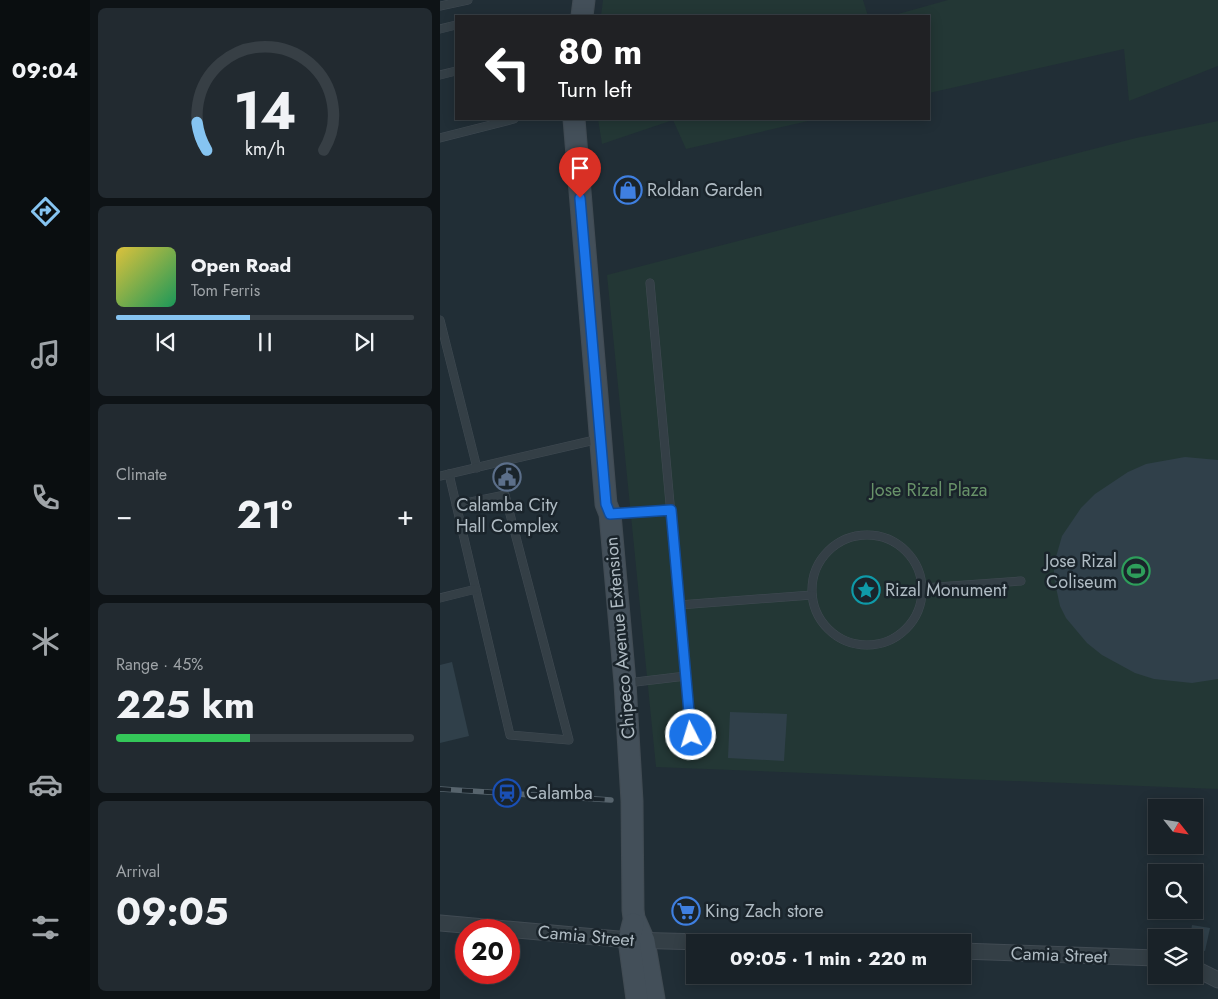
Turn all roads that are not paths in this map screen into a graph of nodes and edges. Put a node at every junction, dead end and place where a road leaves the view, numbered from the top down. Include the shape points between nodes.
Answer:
1 (468, 0) edge
2 (584, 0) edge
3 (440, 6) edge
4 (582, 15) edge
5 (455, 25) edge
6 (440, 30) edge
7 (455, 71) edge
8 (440, 76) edge
9 (510, 120) edge
10 (574, 120) edge
11 (440, 138) edge
12 (650, 283) dead end
13 (440, 320) edge
14 (601, 438) junction
15 (477, 468) junction
16 (449, 474) junction
17 (440, 476) edge
18 (456, 505) junction
19 (671, 510) junction
20 (610, 514) junction
21 (1021, 581) dead end
22 (923, 588) junction
23 (476, 589) junction
24 (812, 595) junction
25 (440, 598) edge
26 (680, 605) junction
27 (686, 676) junction
28 (625, 683) junction
29 (691, 735) dead end
30 (440, 923) edge
31 (637, 940) junction
32 (686, 942) edge
33 (971, 951) edge
34 (1148, 958) edge
35 (1203, 972) edge
36 (1218, 980) edge
37 (637, 999) edge
38 (654, 999) edge

1 - 3 lane
2 - 4 main road
5 - 6 lane
7 - 8 lane
9 - 11 lane
10 - 14 main road, Chipeco Avenue Extension
12 - 19 lane
13 - 15 lane
14 - 15 lane
14 - 20 main road, Chipeco Avenue Extension via 606,504
15 - 16 lane
16 - 17 lane
16 - 18 lane
18 - 23 lane
18 - 23 lane via 506,494 569,740 510,735
19 - 20 lane
19 - 26 lane
20 - 28 main road, Chipeco Avenue Extension
21 - 22 lane
22 - 24 lane via 912,624 898,637 880,645 861,646 843,641 827,629 816,614
22 - 24 lane via 918,568 908,552 892,540 874,535 854,536 836,544 822,558 814,576
23 - 25 lane
24 - 26 lane
26 - 27 lane
27 - 28 lane
27 - 29 lane
28 - 31 main road, Chipeco Avenue Extension
30 - 31 street, Camia Street
31 - 32 street, Camia Street
31 - 37 main road, Chipeco Avenue Extension
31 - 38 main road, Chipeco Avenue Extension
33 - 34 street, Camia Street
35 - 36 street

